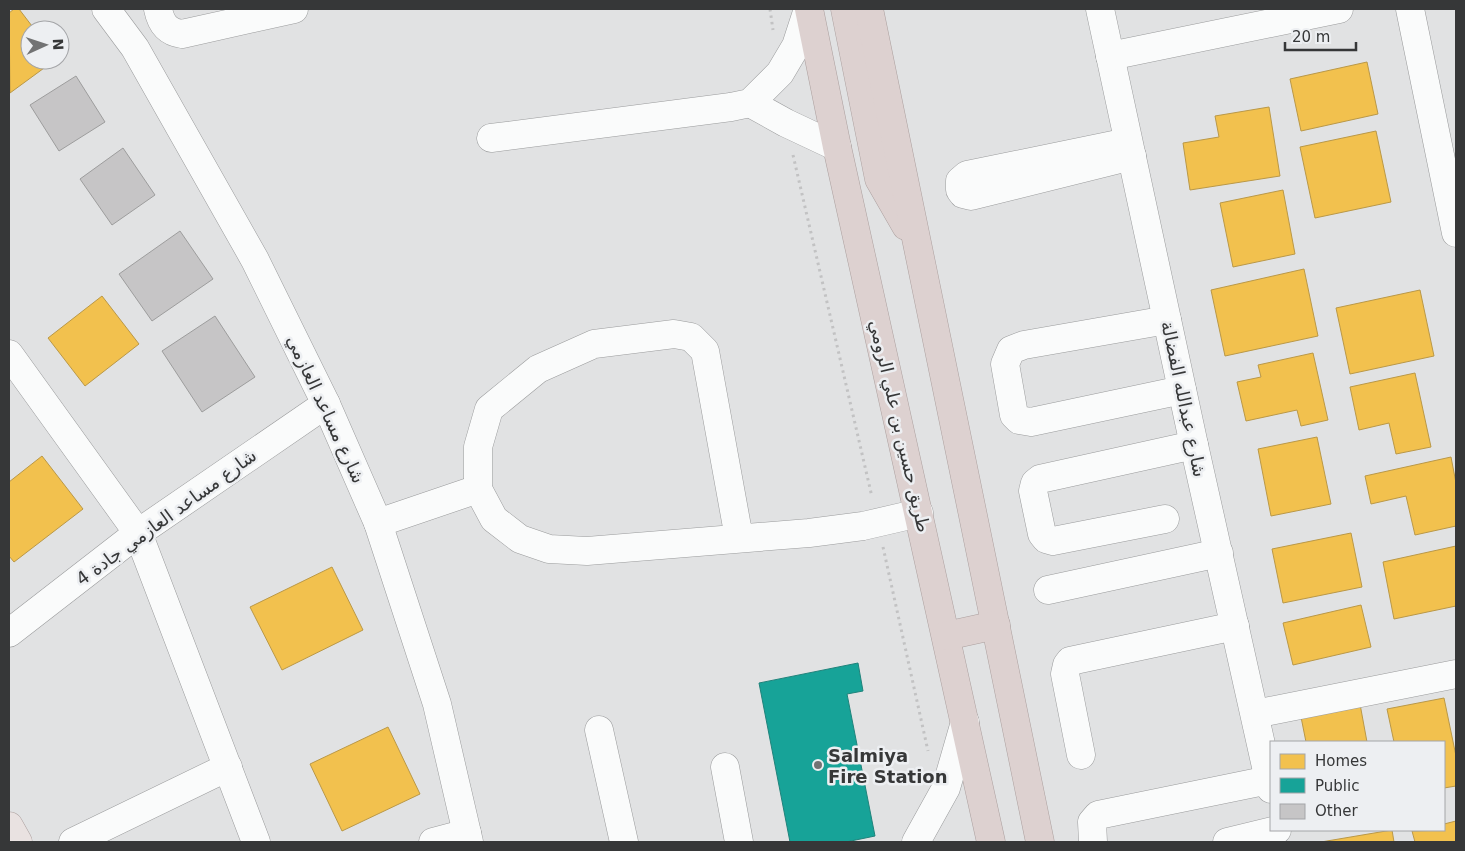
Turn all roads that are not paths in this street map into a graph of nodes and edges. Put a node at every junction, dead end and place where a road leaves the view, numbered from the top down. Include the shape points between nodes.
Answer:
1 (106, 9) edge
2 (294, 9) edge
3 (808, 9) edge
4 (845, 9) edge
5 (869, 9) edge
6 (1100, 9) edge
7 (1339, 9) edge
8 (1410, 9) edge
9 (161, 18) edge
10 (135, 48) junction
11 (1110, 56) junction
12 (750, 103) junction
13 (491, 138) dead end
14 (837, 147) junction
15 (1130, 149) junction
16 (1456, 233) edge
17 (918, 249) junction
18 (1167, 320) junction
19 (9, 354) edge
20 (1182, 390) junction
21 (326, 404) junction
22 (1194, 445) junction
23 (478, 489) junction
24 (919, 512) junction
25 (1164, 519) dead end
26 (378, 523) junction
27 (138, 533) junction
28 (739, 538) junction
29 (1219, 553) junction
30 (1048, 590) dead end
31 (996, 625) junction
32 (1235, 626) junction
33 (9, 633) edge
34 (946, 636) junction
35 (1456, 674) edge
36 (1255, 714) junction
37 (965, 722) junction
38 (599, 730) dead end
39 (1081, 755) dead end
40 (228, 767) junction
41 (724, 767) dead end
42 (1270, 784) edge
43 (9, 826) edge
44 (1274, 831) edge
45 (253, 834) edge
46 (468, 837) edge
47 (990, 841) edge
48 (18, 842) edge
49 (73, 842) edge
50 (433, 842) edge
51 (624, 842) edge
52 (740, 842) edge
53 (916, 842) edge
54 (1040, 842) edge
55 (1093, 842) edge
56 (1227, 842) edge

1 - 10 street, شارع مساعد العازمي
2 - 9 street via 182,34 173,32
3 - 12 street via 796,46 780,73
3 - 14 highway, طريق حسين بن علي الرومي
4 - 17 highway via 879,179
5 - 17 highway
6 - 11 street, شارع عبدالله الفضالة
7 - 11 street
8 - 16 street
9 - 10 street
10 - 21 street, شارع مساعد العازمي via 255,260
11 - 15 street, شارع عبدالله الفضالة
12 - 13 street
12 - 14 street
14 - 24 highway, طريق حسين بن علي الرومي
15 - 15 street via 967,175 960,181 960,190 972,196
15 - 18 street, شارع عبدالله الفضالة
17 - 31 highway
18 - 20 street, شارع عبدالله الفضالة
18 - 20 street via 1011,350 1005,364 1014,415 1031,422
19 - 27 street
20 - 22 street, شارع عبدالله الفضالة
21 - 26 street, شارع مساعد العازمي
21 - 27 street, شارع مساعد العازمي جادة 4
22 - 25 street via 1040,479 1033,490 1042,534 1053,542
22 - 29 street, شارع عبدالله الفضالة
23 - 26 street
23 - 28 street via 494,520 520,539 549,549 587,551
23 - 28 street via 478,447 489,409 538,370 594,344 674,334 691,337 705,351
24 - 28 street via 862,526
24 - 34 highway, طريق حسين بن علي الرومي
26 - 46 street, شارع مساعد العازمي via 437,704
27 - 33 street, شارع مساعد العازمي جادة 4
27 - 40 street
29 - 30 street
29 - 32 street, شارع عبدالله الفضالة
31 - 34 highway
31 - 54 highway
32 - 36 street, شارع عبدالله الفضالة
32 - 39 street via 1070,661 1065,674
34 - 37 highway, طريق حسين بن علي الرومي
35 - 36 street
36 - 42 street, شارع عبدالله الفضالة
37 - 47 highway, طريق حسين بن علي الرومي
37 - 53 street via 946,788
38 - 51 street
40 - 45 street
40 - 49 street
41 - 52 street
42 - 55 street via 1098,815 1092,822
43 - 48 main road
44 - 56 street
46 - 50 street

